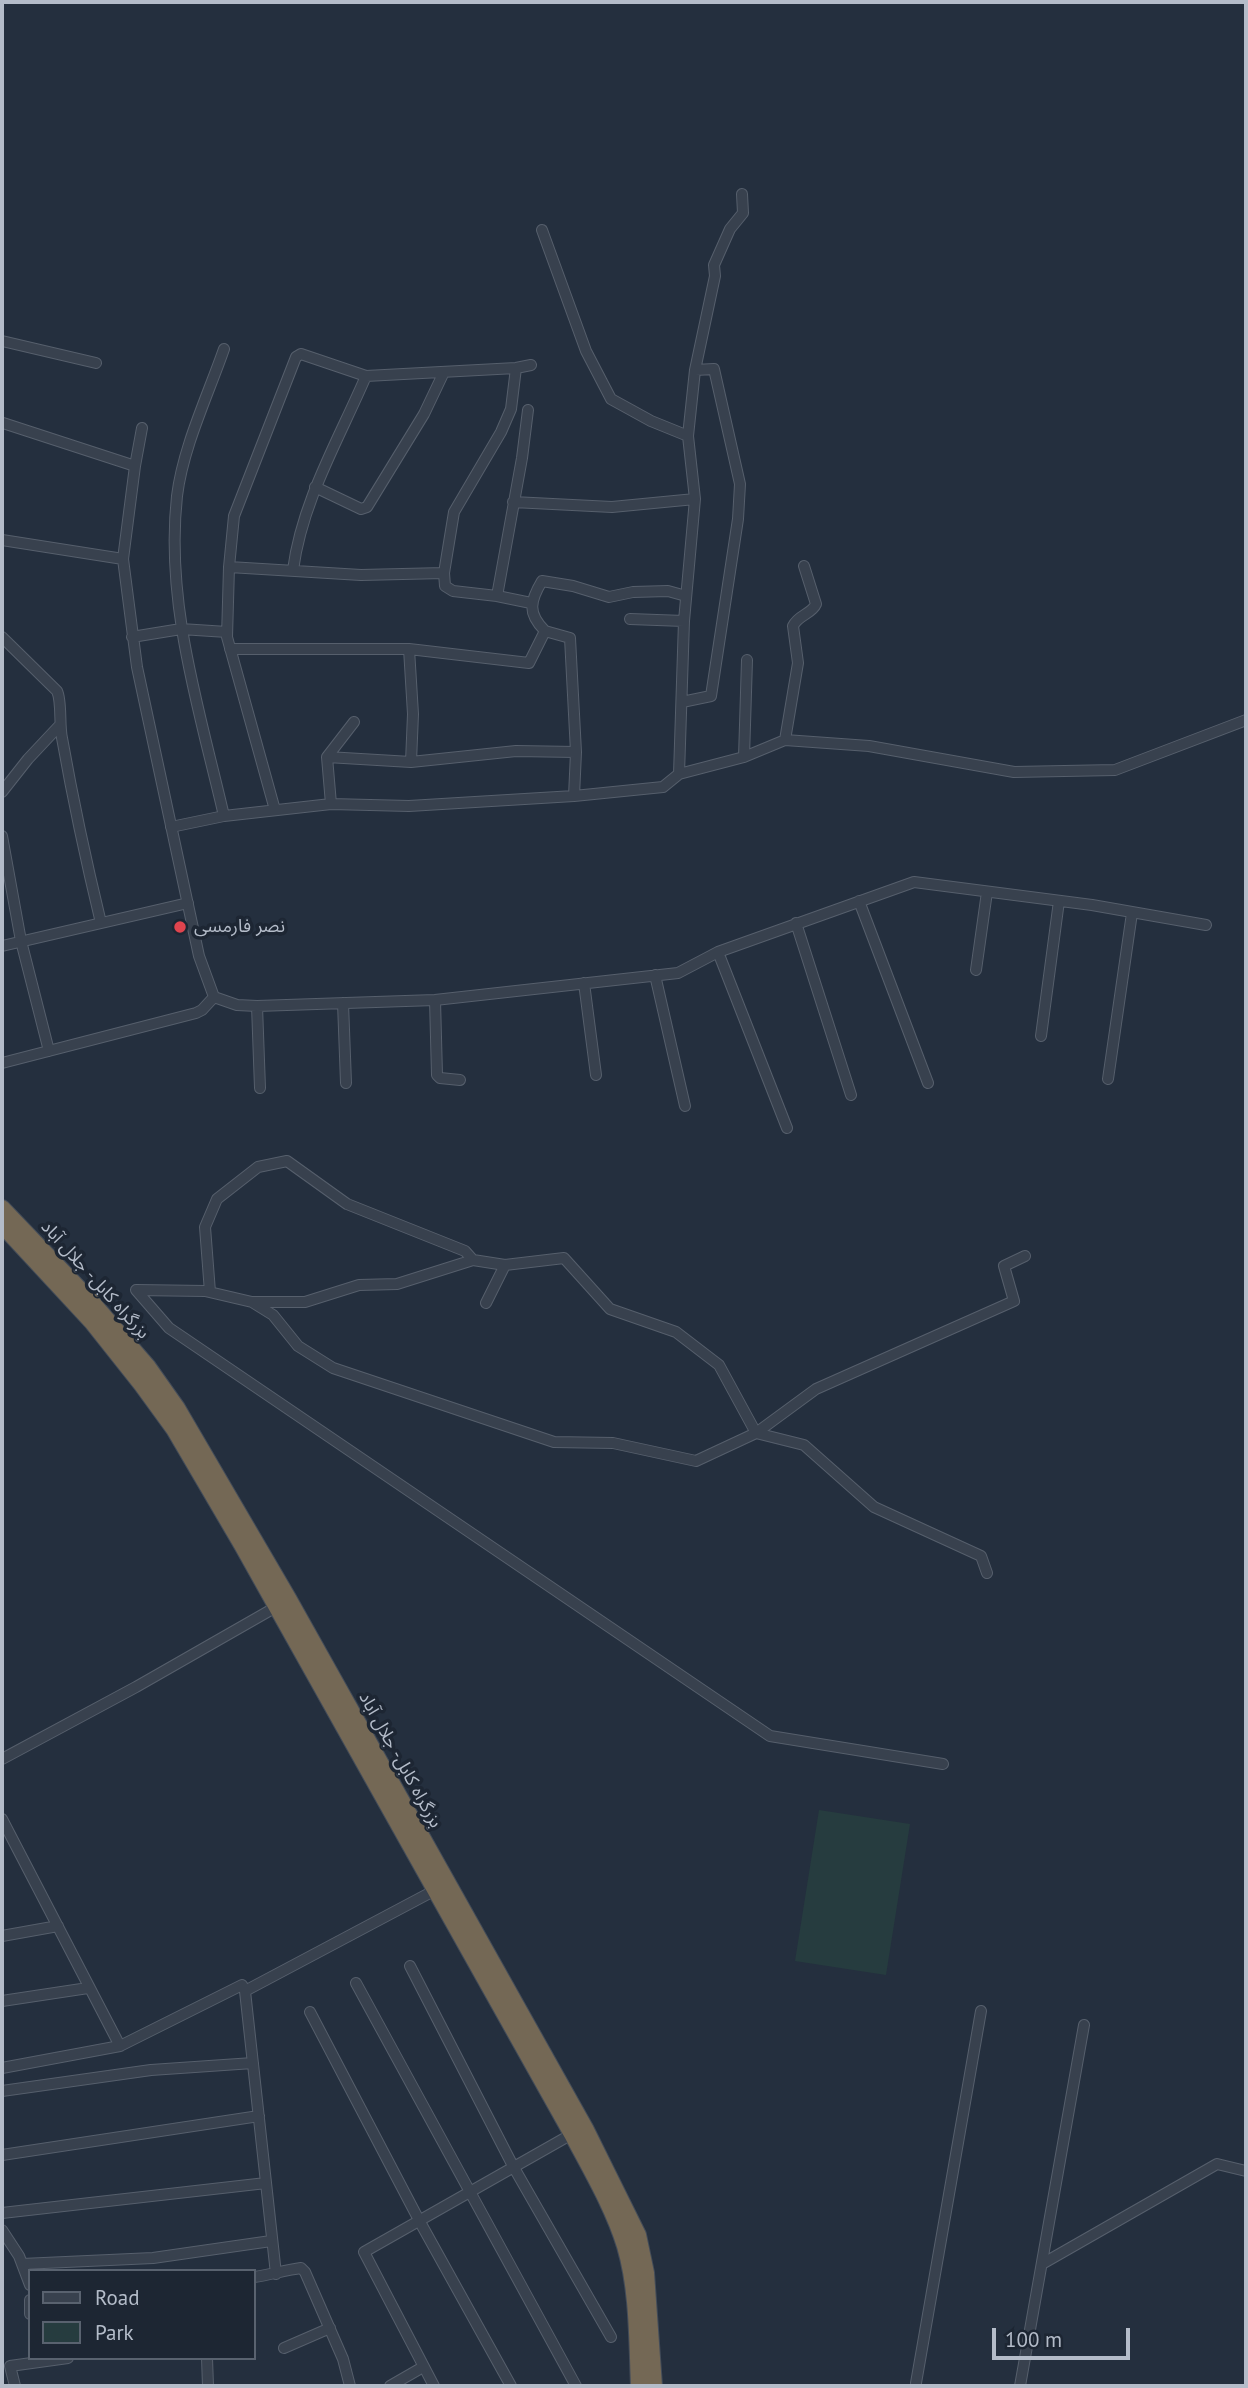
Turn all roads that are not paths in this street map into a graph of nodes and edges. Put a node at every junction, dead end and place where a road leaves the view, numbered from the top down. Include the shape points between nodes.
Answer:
1 (742, 194) dead end
2 (542, 230) dead end
3 (2, 341) edge
4 (224, 349) dead end
5 (96, 363) dead end
6 (531, 366) dead end
7 (516, 368) junction
8 (695, 370) junction
9 (444, 372) junction
10 (366, 376) junction
11 (528, 410) dead end
12 (3, 424) edge
13 (142, 428) dead end
14 (688, 436) junction
15 (135, 466) junction
16 (315, 486) junction
17 (695, 499) junction
18 (513, 502) junction
19 (2, 540) edge
20 (123, 559) junction
21 (804, 566) dead end
22 (229, 567) junction
23 (293, 570) junction
24 (444, 573) junction
25 (497, 596) junction
26 (686, 596) junction
27 (531, 603) junction
28 (630, 620) dead end
29 (684, 621) junction
30 (181, 629) junction
31 (545, 631) junction
32 (227, 632) junction
33 (2, 637) edge
34 (132, 637) junction
35 (230, 649) junction
36 (409, 649) junction
37 (747, 660) dead end
38 (682, 702) junction
39 (1246, 720) edge
40 (354, 722) dead end
41 (59, 726) junction
42 (785, 740) junction
43 (576, 752) junction
44 (327, 757) junction
45 (744, 757) junction
46 (411, 762) junction
47 (679, 774) junction
48 (2, 792) edge
49 (574, 796) junction
50 (331, 804) junction
51 (275, 810) junction
52 (224, 816) junction
53 (171, 827) junction
54 (2, 836) edge
55 (987, 891) junction
56 (859, 901) junction
57 (1059, 901) junction
58 (188, 903) junction
59 (1132, 912) junction
60 (101, 923) junction
61 (796, 923) junction
62 (1206, 925) dead end
63 (21, 941) junction
64 (2, 946) edge
65 (718, 952) junction
66 (976, 970) dead end
67 (655, 975) junction
68 (584, 983) junction
69 (214, 997) junction
70 (435, 1000) junction
71 (343, 1003) junction
72 (257, 1006) junction
73 (1041, 1036) dead end
74 (49, 1051) junction
75 (2, 1063) edge
76 (596, 1075) dead end
77 (1108, 1079) dead end
78 (460, 1080) dead end
79 (346, 1083) dead end
80 (928, 1083) dead end
81 (260, 1088) dead end
82 (851, 1095) dead end
83 (685, 1106) dead end
84 (787, 1128) dead end
85 (2, 1208) edge
86 (2, 1225) edge
87 (1025, 1256) dead end
88 (474, 1260) junction
89 (505, 1265) junction
90 (210, 1292) junction
91 (252, 1303) junction
92 (486, 1303) dead end
93 (756, 1433) junction
94 (987, 1573) dead end
95 (275, 1606) junction
96 (2, 1759) edge
97 (943, 1764) dead end
98 (2, 1819) edge
99 (441, 1887) junction
100 (58, 1926) junction
101 (2, 1936) edge
102 (410, 1966) dead end
103 (356, 1983) dead end
104 (88, 1988) junction
105 (245, 1992) junction
106 (2, 2001) edge
107 (981, 2011) dead end
108 (310, 2012) dead end
109 (1084, 2025) dead end
110 (120, 2046) junction
111 (253, 2063) junction
112 (2, 2068) edge
113 (2, 2091) edge
114 (259, 2116) junction
115 (572, 2134) junction
116 (2, 2155) edge
117 (513, 2166) junction
118 (1246, 2171) edge
119 (266, 2183) junction
120 (469, 2193) junction
121 (2, 2213) edge
122 (419, 2222) junction
123 (2, 2230) edge
124 (271, 2241) junction
125 (22, 2264) junction
126 (1042, 2264) junction
127 (276, 2274) junction
128 (256, 2277) edge
129 (28, 2280) edge
130 (330, 2328) junction
131 (611, 2337) dead end
132 (284, 2348) dead end
133 (35, 2360) edge
134 (208, 2360) edge
135 (423, 2367) junction
136 (916, 2384) dead end
137 (15, 2386) edge
138 (208, 2386) edge
139 (350, 2386) edge
140 (390, 2386) edge
141 (434, 2386) edge
142 (511, 2386) edge
143 (576, 2386) edge
144 (639, 2386) edge
145 (654, 2386) edge
146 (1020, 2386) edge

1 - 8 street via 743,213 730,229 714,265
2 - 14 street via 586,351 611,399
3 - 5 street
4 - 30 street via 177,494 174,540
6 - 7 street
7 - 9 street
7 - 24 street via 511,409 454,512
8 - 14 street
8 - 38 street via 714,369 740,484 711,696
9 - 10 street
9 - 16 street via 367,507 361,509
10 - 16 street
10 - 22 street via 296,357 234,516
11 - 18 street
12 - 15 street
13 - 15 street
14 - 17 street
15 - 20 street
16 - 23 street
17 - 18 street via 612,507
17 - 26 street
18 - 25 street
19 - 20 street
20 - 34 street
21 - 42 street via 816,606 793,626 797,663
22 - 23 street
22 - 32 street
23 - 24 street via 361,575
24 - 25 street via 447,590
25 - 27 street
26 - 27 street via 667,591 609,597 542,580
26 - 29 street
27 - 31 street via 531,613
28 - 29 street
29 - 38 street
30 - 32 street
30 - 34 street
30 - 52 street
31 - 36 street via 529,663
31 - 43 street via 570,638
32 - 35 street
33 - 41 street via 57,691
34 - 53 street
35 - 36 street
35 - 51 street
36 - 46 street
37 - 45 street
38 - 47 street
39 - 42 street via 1115,770 1014,772 869,746
40 - 44 street
41 - 48 street
41 - 60 street
42 - 45 street
43 - 46 street via 516,751
43 - 49 street
44 - 46 street
44 - 50 street
45 - 47 street
47 - 49 street via 663,787
49 - 50 street via 409,806
50 - 51 street
51 - 52 street
52 - 53 street
53 - 58 street
54 - 63 street
55 - 56 street via 914,882
55 - 57 street
55 - 66 street
56 - 61 street
56 - 80 street
57 - 59 street
57 - 73 street
58 - 60 street
58 - 69 street via 199,957
59 - 62 street
59 - 77 street
60 - 63 street
61 - 65 street
61 - 82 street
63 - 64 street
63 - 74 street
65 - 67 street via 678,973
65 - 84 street
67 - 68 street
67 - 83 street
68 - 70 street
68 - 76 street
69 - 72 street
69 - 74 street via 196,1013
70 - 71 street
70 - 78 street via 437,1075
71 - 72 street
71 - 79 street
72 - 81 street
74 - 75 street
85 - 99 highway, بزرگراه کابل- جلال آباد via 90,1300 177,1408 288,1598
86 - 95 highway, بزرگراه کابل- جلال آباد via 92,1322 174,1429
87 - 93 street via 1004,1266 1013,1301 816,1389
88 - 89 street
88 - 90 street via 465,1251 347,1204 287,1161 258,1167 217,1199 205,1227
88 - 91 street via 397,1284 359,1285 305,1301
89 - 92 street
89 - 93 street via 564,1258 610,1310 676,1332 719,1365
90 - 91 street
90 - 97 street via 136,1290 169,1328 770,1736
91 - 93 street via 273,1315 298,1346 333,1368 554,1442 613,1443 696,1461
93 - 94 street via 804,1445 874,1507 981,1556
95 - 96 street
95 - 99 highway, بزرگراه کابل- جلال آباد
98 - 100 street
99 - 105 street
99 - 115 highway, بزرگراه کابل- جلال آباد
99 - 145 highway, بزرگراه کابل- جلال آباد via 586,2130 638,2235 646,2273
100 - 101 street
100 - 104 street
102 - 117 street
103 - 120 street
104 - 106 street
104 - 110 street
105 - 110 street via 242,1986
105 - 111 street
107 - 136 street
108 - 122 street
109 - 126 street
110 - 112 street
111 - 113 street via 151,2070
111 - 114 street
114 - 116 street
114 - 119 street
115 - 117 street
115 - 144 highway, بزرگراه کابل- جلال آباد via 625,2246 632,2276
117 - 120 street
117 - 131 street
118 - 126 street via 1217,2164
119 - 121 street
119 - 124 street
120 - 122 street
120 - 143 street
122 - 135 street via 364,2252
122 - 142 street
123 - 125 street
124 - 125 street via 153,2258
124 - 127 street
125 - 129 street
126 - 146 street
127 - 128 street
127 - 130 street via 301,2268
130 - 132 street
130 - 139 street
133 - 137 street via 10,2366
134 - 138 street
135 - 140 street
135 - 141 street

